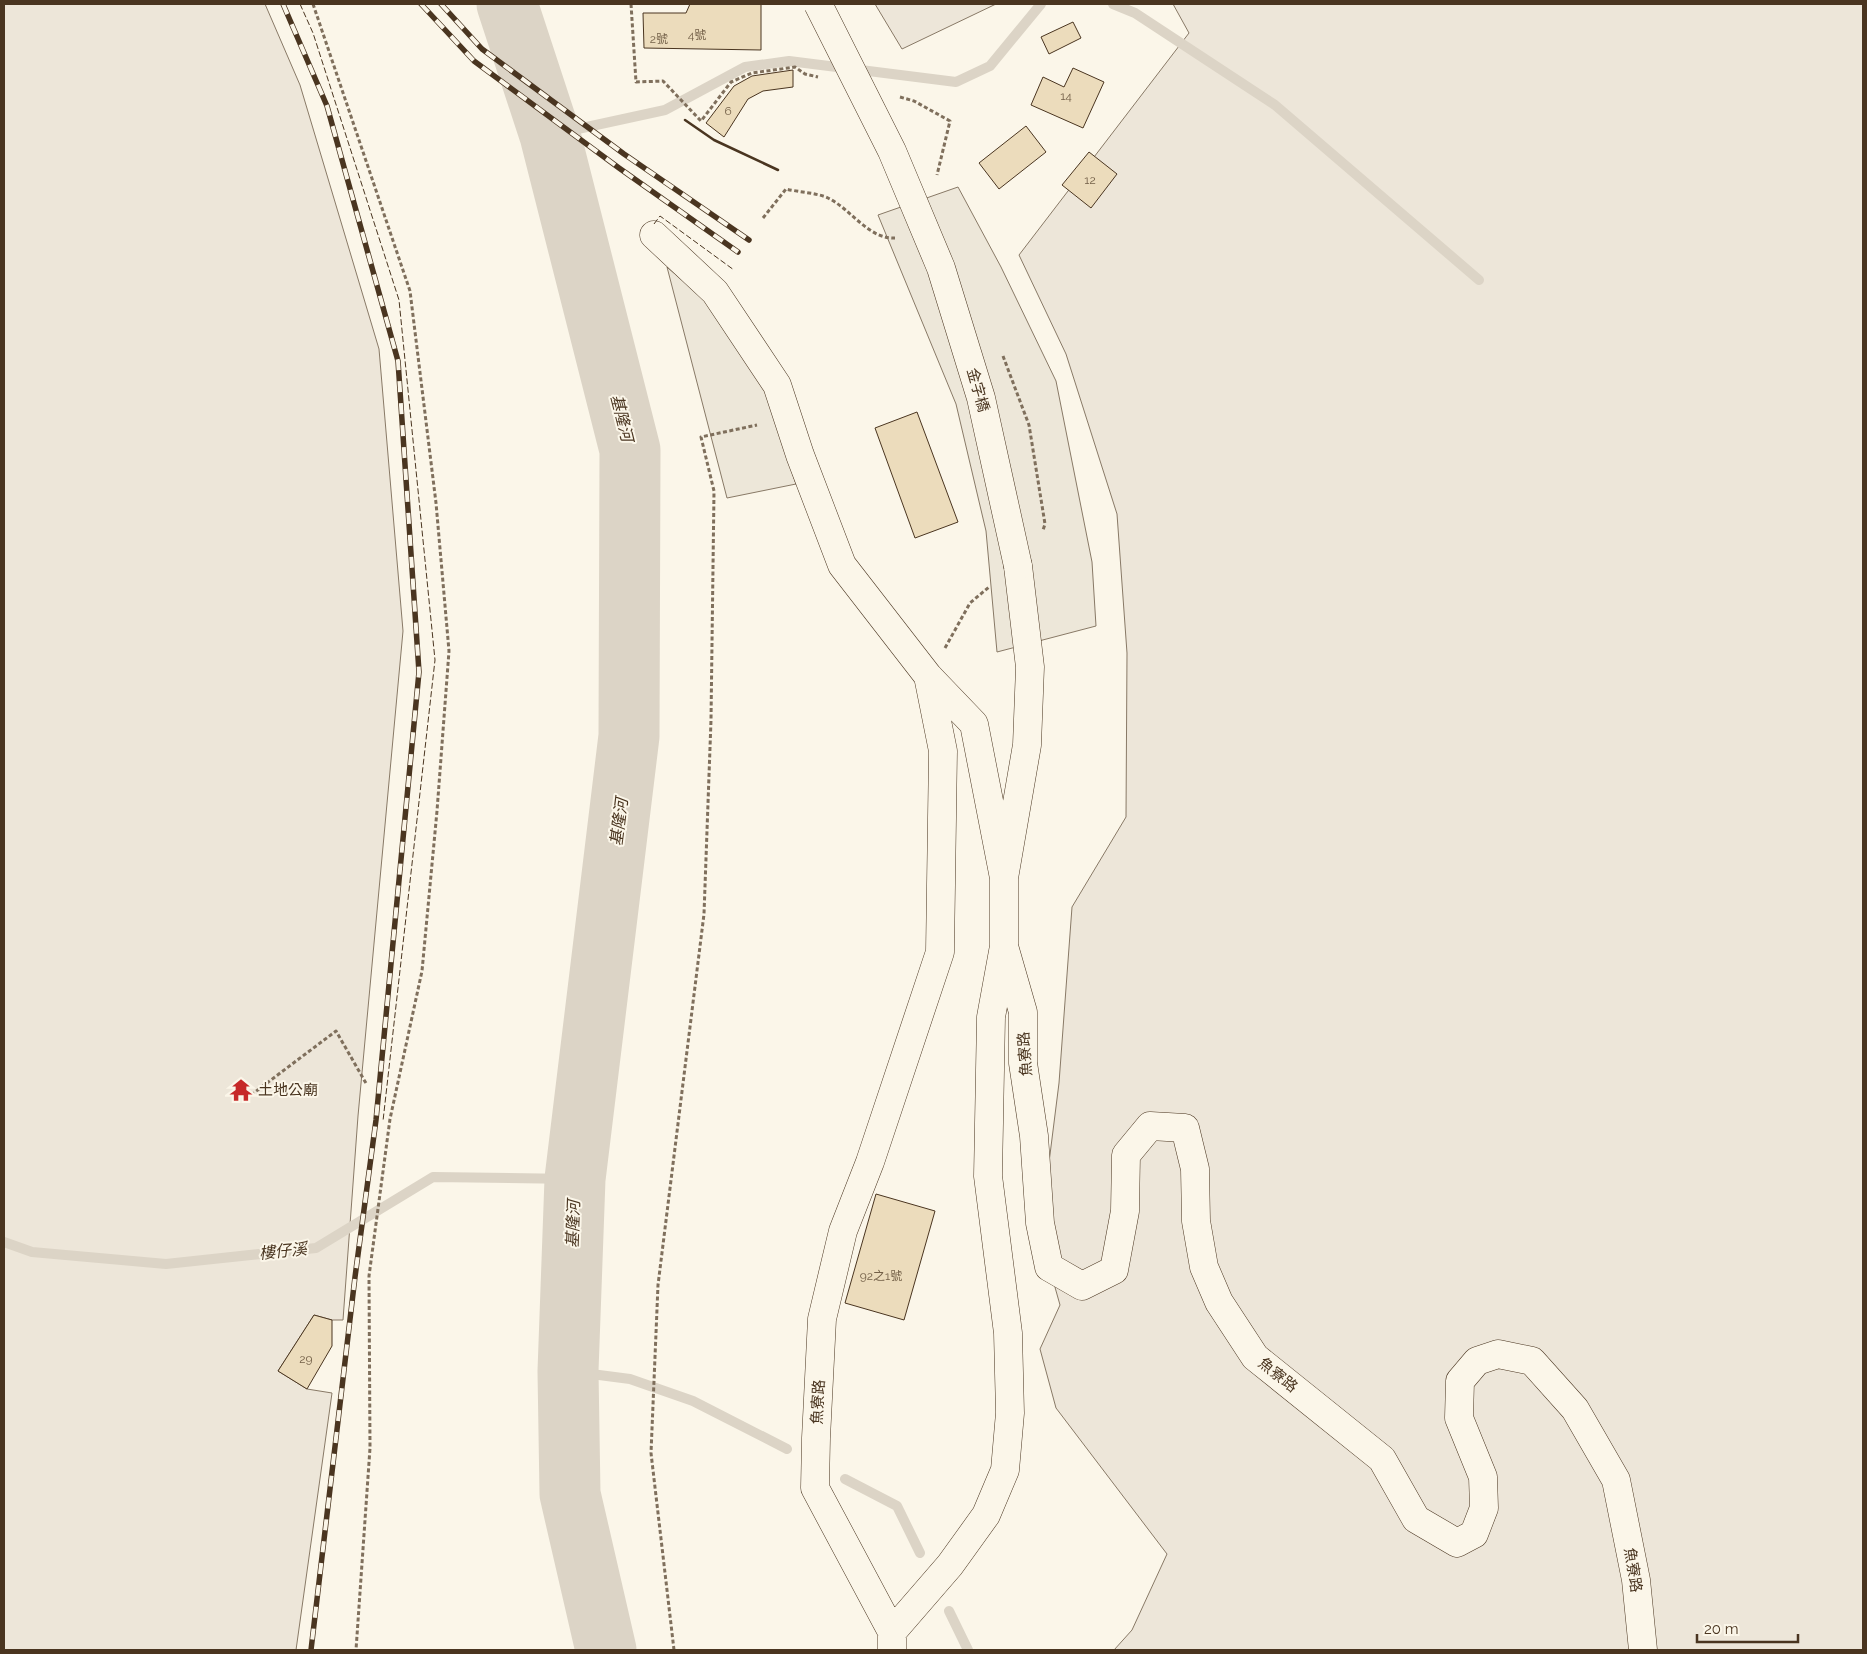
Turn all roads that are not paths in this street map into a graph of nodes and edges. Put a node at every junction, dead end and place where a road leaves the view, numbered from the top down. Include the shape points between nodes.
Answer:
1 (818, 4) edge
2 (654, 235) dead end
3 (928, 676) junction
4 (1018, 803) joint
5 (1004, 878) junction
6 (1004, 946) junction
7 (892, 1641) edge
8 (1643, 1650) edge

1 - 4 street, 金字橋, bridge via 892,151 941,268 981,398 1018,566 1030,667 1027,744
2 - 3 street via 715,292 777,385 842,565
3 - 5 street, 魚寮路 via 974,724
3 - 7 street, 魚寮路 via 943,751 940,952 870,1162 843,1231 822,1319 816,1438 816,1488
4 - 5 street, 魚寮路
5 - 6 street, 魚寮路
6 - 7 street, 魚寮路 via 991,1017 988,1176 1008,1333 1010,1413 1005,1470 986,1515 950,1565 912,1608
6 - 8 street, 魚寮路 via 1023,1012 1023,1063 1034,1136 1040,1223 1050,1267 1082,1286 1114,1270 1125,1211 1126,1155 1150,1126 1185,1128 1195,1169 1196,1221 1204,1267 1219,1302 1255,1356 1382,1459 1416,1520 1457,1543 1474,1534 1484,1508 1483,1477 1459,1418 1460,1381 1477,1361 1498,1354 1532,1361 1575,1409 1616,1480 1636,1580

